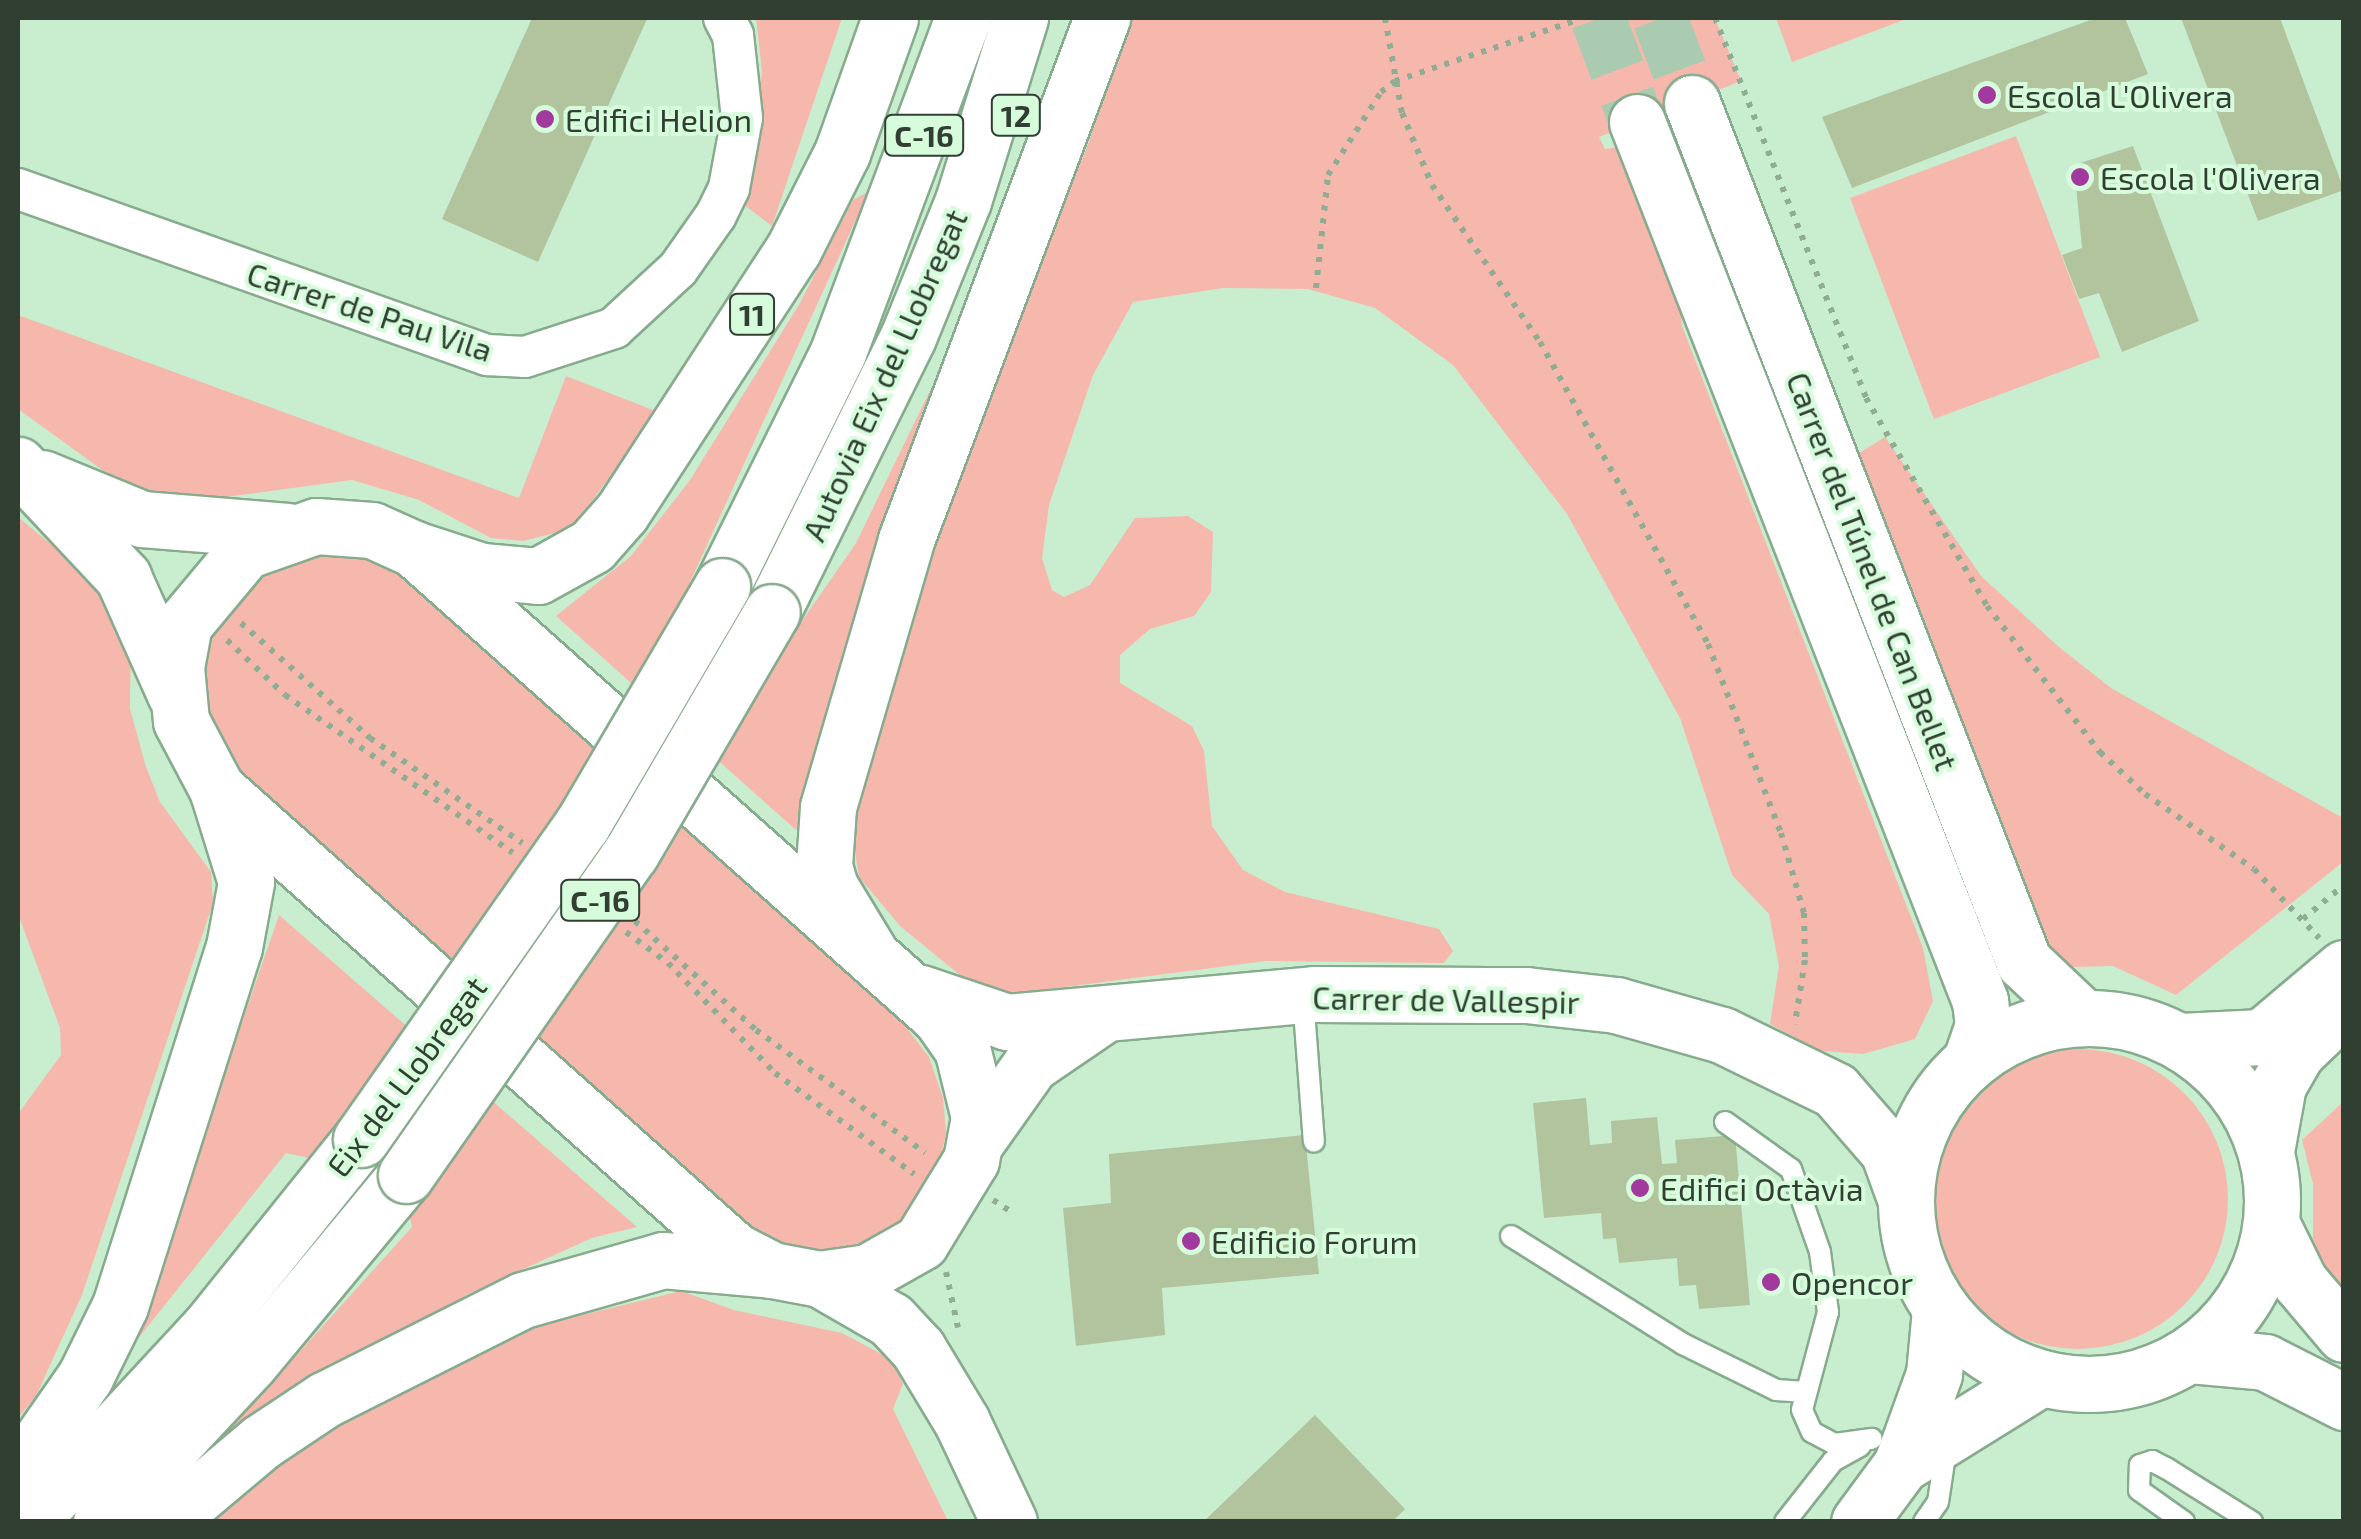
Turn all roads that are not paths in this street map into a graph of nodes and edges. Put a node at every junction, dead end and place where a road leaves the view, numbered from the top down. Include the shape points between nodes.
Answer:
1 (724, 18) edge
2 (890, 18) edge
3 (963, 18) edge
4 (1064, 20) edge
5 (1692, 104) tunnel mouth
6 (1637, 122) tunnel mouth
7 (18, 189) edge
8 (963, 201) joint
9 (22, 468) edge
10 (288, 531) junction
11 (414, 549) junction
12 (722, 586) joint
13 (772, 612) joint
14 (176, 696) junction
15 (218, 789) junction
16 (870, 953) junction
17 (2344, 968) edge
18 (913, 990) junction
19 (1302, 995) junction
20 (2344, 1008) edge
21 (1100, 1017) junction
22 (2083, 1018) junction
23 (2180, 1041) junction
24 (1962, 1068) junction
25 (1835, 1090) junction
26 (1725, 1122) dead end
27 (977, 1140) junction
28 (1314, 1142) dead end
29 (2266, 1150) junction
30 (1905, 1198) junction
31 (2273, 1227) junction
32 (1511, 1236) dead end
33 (937, 1251) junction
34 (796, 1275) junction
35 (1940, 1309) junction
36 (2344, 1334) edge
37 (2190, 1355) junction
38 (2040, 1378) junction
39 (1806, 1392) junction
40 (2344, 1402) edge
41 (962, 1422) junction
42 (1934, 1422) junction
43 (1886, 1452) junction
44 (18, 1473) edge
45 (30, 1522) edge
46 (100, 1522) edge
47 (166, 1522) edge
48 (1009, 1522) edge
49 (1785, 1522) edge
50 (1859, 1522) edge
51 (1924, 1522) edge
52 (2184, 1522) edge
53 (2252, 1522) edge

1 - 7 street, Carrer de Pau Vila via 733,35 742,118 729,188 716,216 678,269 614,328 525,357 488,354
2 - 11 main road, 11 via 842,153 793,250 622,512 592,546 538,576 482,571
3 - 12 main road, Autovia Eix del Llobregat / C-16 via 838,352
4 - 8 main road, 12
4 - 16 main road via 828,806 824,866 830,888
5 - 22 main road, Carrer del Túnel de Can Bellet via 2024,962
6 - 24 main road, Carrer del Túnel de Can Bellet via 1980,1001 1983,1025
8 - 13 main road, Autovia Eix del Llobregat / C-16 via 908,337
9 - 10 main road via 142,518
9 - 14 main road via 123,577
10 - 11 main road via 346,526
10 - 14 main road via 245,551 194,607 181,639
11 - 16 main road
12 - 45 main road, Eix del Llobregat / C-16, bridge via 582,825 361,1139 208,1329
13 - 46 main road, Eix del Llobregat / C-16, bridge via 631,854 406,1174 249,1364
14 - 15 main road via 187,740
15 - 34 main road via 711,1232
15 - 44 main road via 246,882 234,947 120,1306 85,1377
16 - 18 main road
17 - 23 main road via 2262,1037
18 - 21 main road, Carrer de Vallespir via 1007,1022
18 - 27 main road via 962,1048 978,1098
19 - 21 main road, Carrer de Vallespir
19 - 25 main road, Carrer de Vallespir via 1526,995 1616,1005 1722,1035
19 - 28 lane
20 - 29 main road via 2298,1050 2278,1086
21 - 27 main road, Carrer de Vallespir via 1031,1064
22 - 23 main road via 2142,1026
22 - 24 main road via 2024,1030
23 - 29 main road via 2234,1087
24 - 25 main road
24 - 30 main road via 1918,1132
25 - 30 main road, Carrer de Vallespir via 1888,1152
26 - 39 lane via 1791,1169 1812,1224 1828,1312
27 - 33 main road
29 - 31 main road
30 - 35 main road via 1916,1265
31 - 36 main road via 2300,1282
31 - 37 main road via 2246,1298
32 - 39 lane via 1683,1344 1776,1390
33 - 34 main road via 868,1272
33 - 41 main road via 920,1302
34 - 41 main road via 891,1320 918,1348
34 - 47 main road via 664,1260 523,1300 324,1400
35 - 38 main road via 1984,1350
35 - 42 main road
37 - 38 main road via 2118,1383
37 - 40 main road via 2265,1362
38 - 42 main road
39 - 43 lane via 1802,1410 1812,1432 1835,1444
41 - 48 main road
42 - 43 main road
42 - 51 lane via 1938,1502
43 - 49 lane via 1833,1460
43 - 50 main road
52 - 53 lane via 2138,1490 2140,1465 2152,1461 2166,1468

